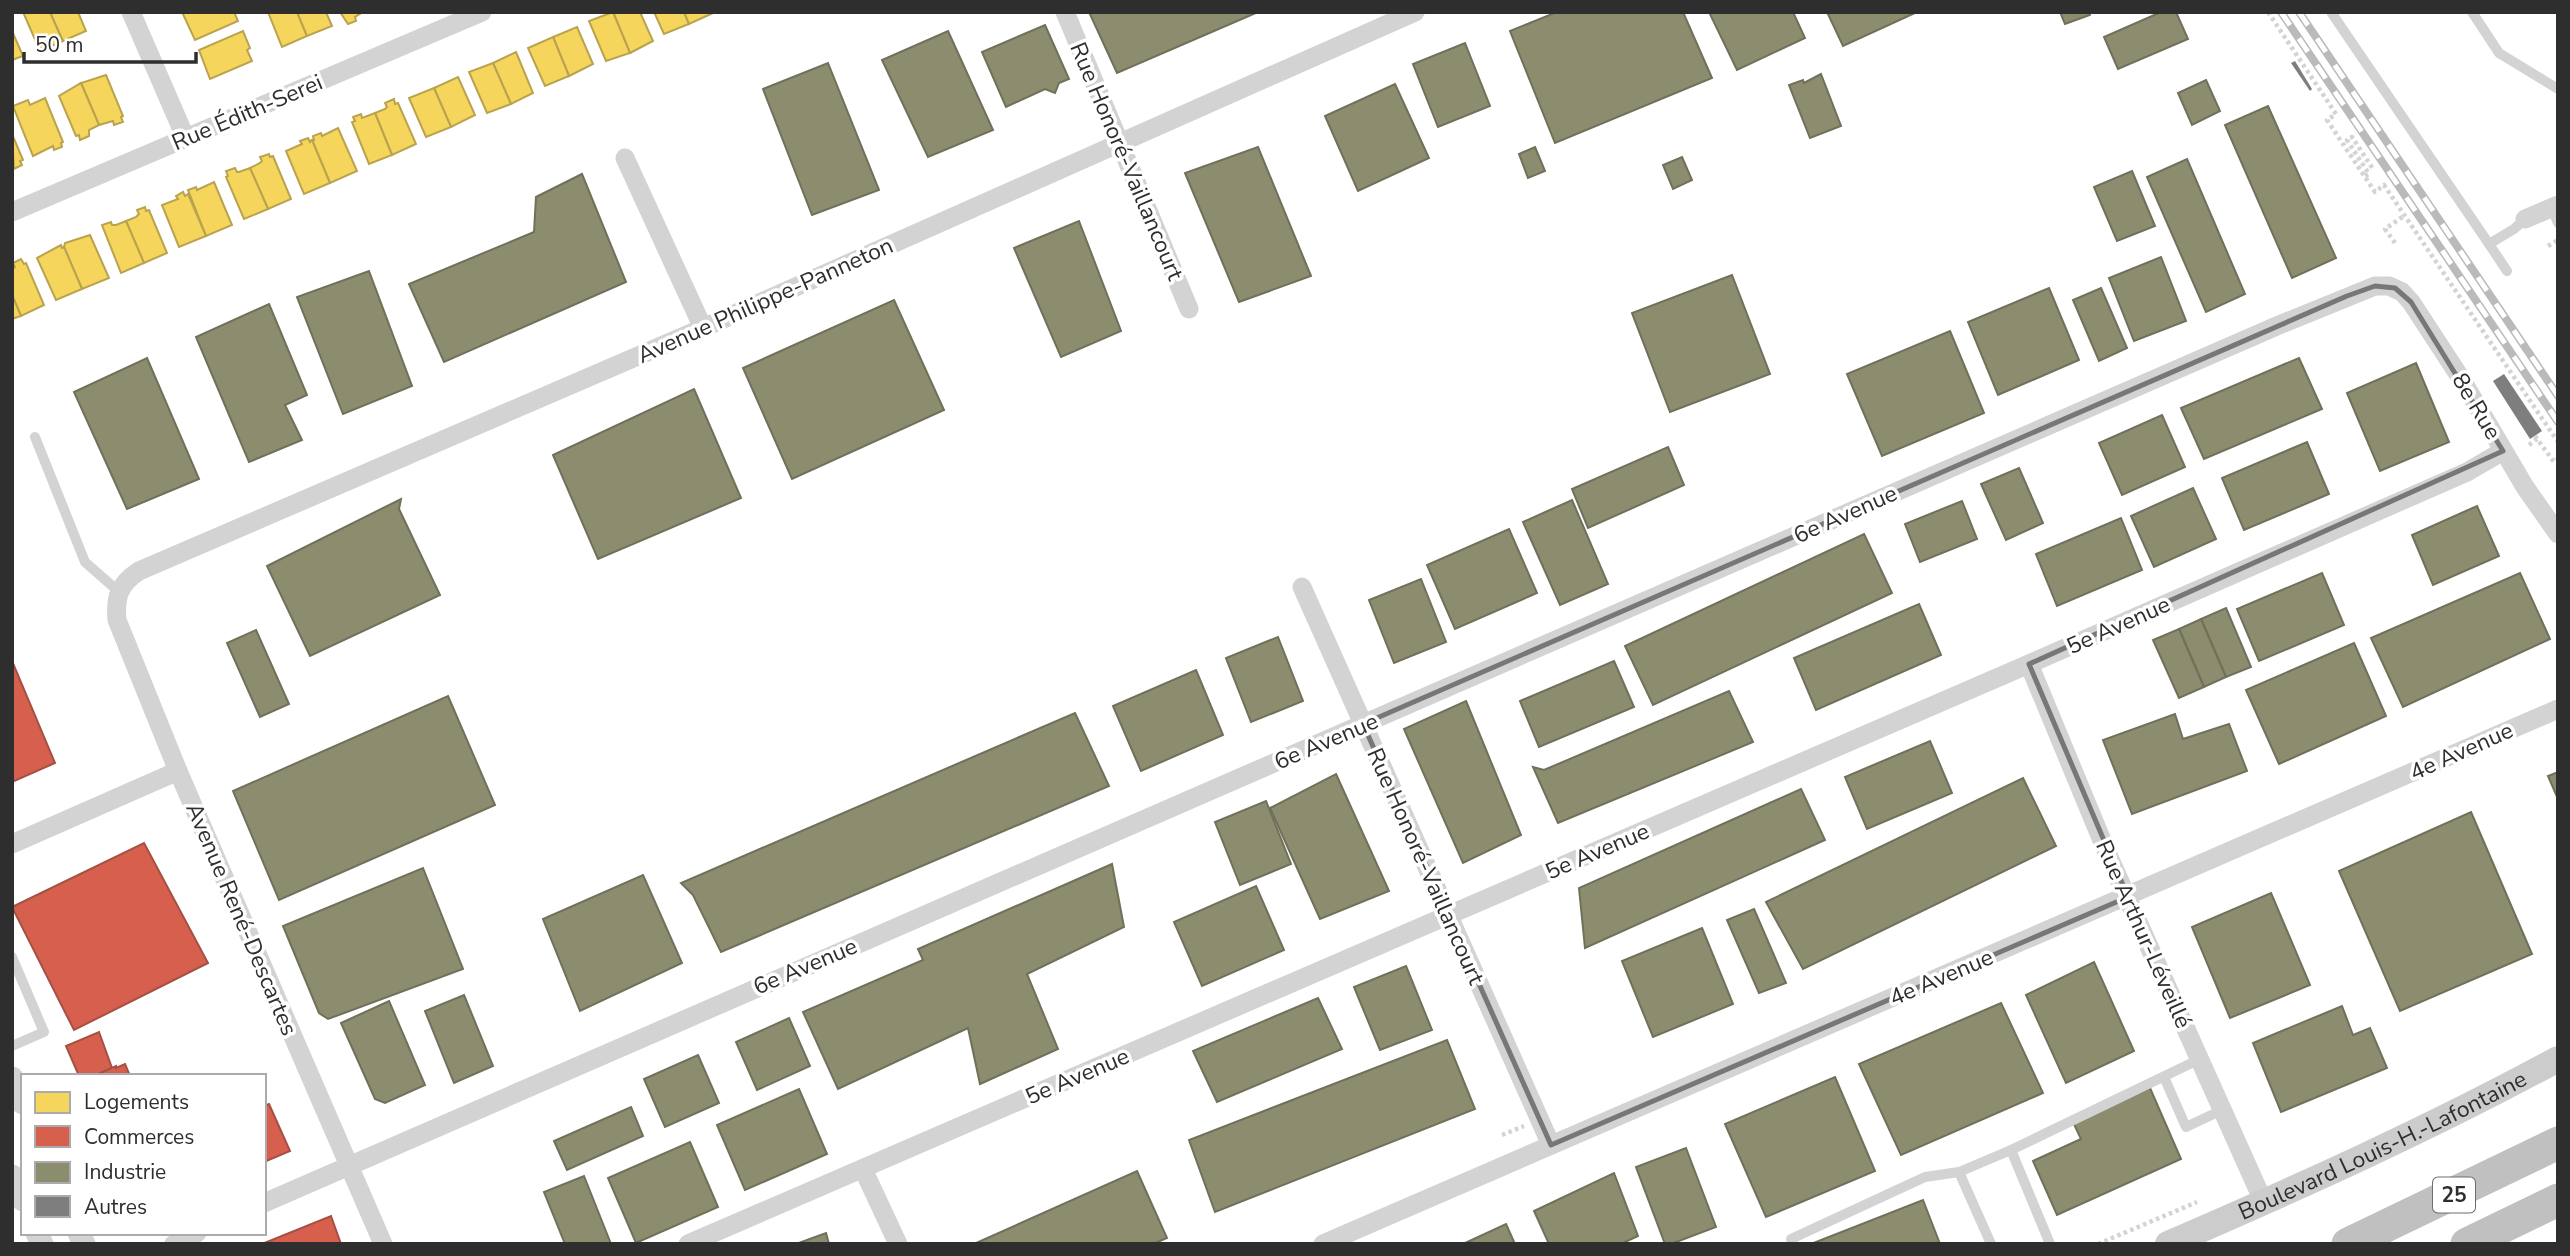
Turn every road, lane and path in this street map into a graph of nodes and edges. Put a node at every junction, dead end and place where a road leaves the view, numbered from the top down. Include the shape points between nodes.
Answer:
1 (131, 12) edge
2 (482, 12) edge
3 (1065, 12) edge
4 (1415, 12) edge
5 (2269, 12) edge
6 (2331, 12) edge
7 (2472, 12) edge
8 (2558, 89) edge
9 (186, 139) junction
10 (1119, 142) junction
11 (625, 158) dead end
12 (2373, 169) dead end
13 (2365, 177) junction
14 (12, 212) edge
15 (2556, 212) edge
16 (2405, 215) junction
17 (2525, 219) joint
18 (2558, 240) edge
19 (2395, 243) dead end
20 (2489, 244) junction
21 (2548, 246) dead end
22 (2507, 271) dead end
23 (2389, 286) joint
24 (1189, 309) dead end
25 (703, 328) junction
26 (35, 437) dead end
27 (2558, 442) edge
28 (2529, 445) dead end
29 (2503, 451) junction
30 (2558, 459) edge
31 (2558, 534) edge
32 (1302, 587) dead end
33 (118, 591) junction
34 (2029, 664) junction
35 (2558, 709) edge
36 (1363, 724) junction
37 (178, 771) junction
38 (12, 844) edge
39 (2128, 897) junction
40 (1447, 916) junction
41 (12, 957) edge
42 (12, 1046) edge
43 (2200, 1059) junction
44 (2558, 1059) edge
45 (2164, 1077) junction
46 (12, 1078) edge
47 (21, 1098) edge
48 (2222, 1110) junction
49 (2558, 1143) edge
50 (1551, 1146) junction
51 (2011, 1150) junction
52 (349, 1164) junction
53 (863, 1169) junction
54 (1959, 1172) junction
55 (12, 1176) edge
56 (21, 1196) edge
57 (2207, 1199) dead end
58 (2558, 1200) edge
59 (266, 1202) edge
60 (2264, 1203) junction
61 (193, 1235) edge
62 (177, 1243) edge
63 (383, 1244) edge
64 (688, 1244) edge
65 (898, 1244) edge
66 (1323, 1244) edge
67 (1793, 1244) edge
68 (1991, 1244) edge
69 (2050, 1244) edge
70 (2098, 1244) edge
71 (2168, 1244) edge
72 (2348, 1244) edge
73 (2467, 1244) edge

1 - 9 street
2 - 9 street, Rue Édith-Serei
3 - 10 street, Rue Honoré-Vaillancourt
4 - 10 street, Avenue Philippe-Panneton
5 - 13 path via 2336,114 2327,120
6 - 20 lane
7 - 8 lane via 2499,53
9 - 14 street, Rue Édith-Serei
10 - 24 street, Rue Honoré-Vaillancourt
10 - 25 street, Avenue Philippe-Panneton
11 - 25 street
12 - 13 path via 2352,136 2347,140 2369,174
13 - 16 path via 2375,192 2384,186
15 - 17 street
16 - 19 path via 2385,229
16 - 27 path
17 - 20 lane
18 - 21 path
20 - 22 lane
23 - 29 street, 8e Rue via 2411,302
23 - 36 street, 6e Avenue via 2347,296
25 - 33 street, Avenue Philippe-Panneton via 139,572
26 - 33 lane via 85,562
28 - 30 path via 2536,437 2554,462
29 - 31 street, 8e Rue
29 - 34 street, 5e Avenue via 2468,471
32 - 36 street, Rue Honoré-Vaillancourt
33 - 37 street, Avenue René-Descartes via 117,620
34 - 39 street, Rue Arthur-Léveillé
34 - 40 street, 5e Avenue
35 - 39 street, 4e Avenue
36 - 40 street, Rue Honoré-Vaillancourt
36 - 52 street, 6e Avenue
37 - 38 street
37 - 52 street, Avenue René-Descartes
39 - 43 street, Rue Arthur-Léveillé
39 - 50 street, 4e Avenue
40 - 50 street, Rue Honoré-Vaillancourt
40 - 53 street, 5e Avenue
41 - 42 lane via 44,1032
43 - 45 lane
43 - 48 street, Rue Arthur-Léveillé
44 - 60 main road, Boulevard Louis-H.-Lafontaine
45 - 48 lane via 2186,1127
45 - 51 lane
46 - 47 street
48 - 60 street, Rue Arthur-Léveillé
49 - 72 highway, 25
50 - 66 street, 4e Avenue
51 - 54 lane
51 - 69 lane
52 - 59 street, 6e Avenue
52 - 63 street, Avenue René-Descartes
53 - 64 street, 5e Avenue
53 - 65 street
54 - 67 lane via 1925,1177 1791,1239
54 - 68 lane
55 - 56 street
57 - 70 path, Boulevard Louis-H.-Lafontaine
58 - 73 highway, 25
60 - 71 main road, Boulevard Louis-H.-Lafontaine
61 - 62 street

